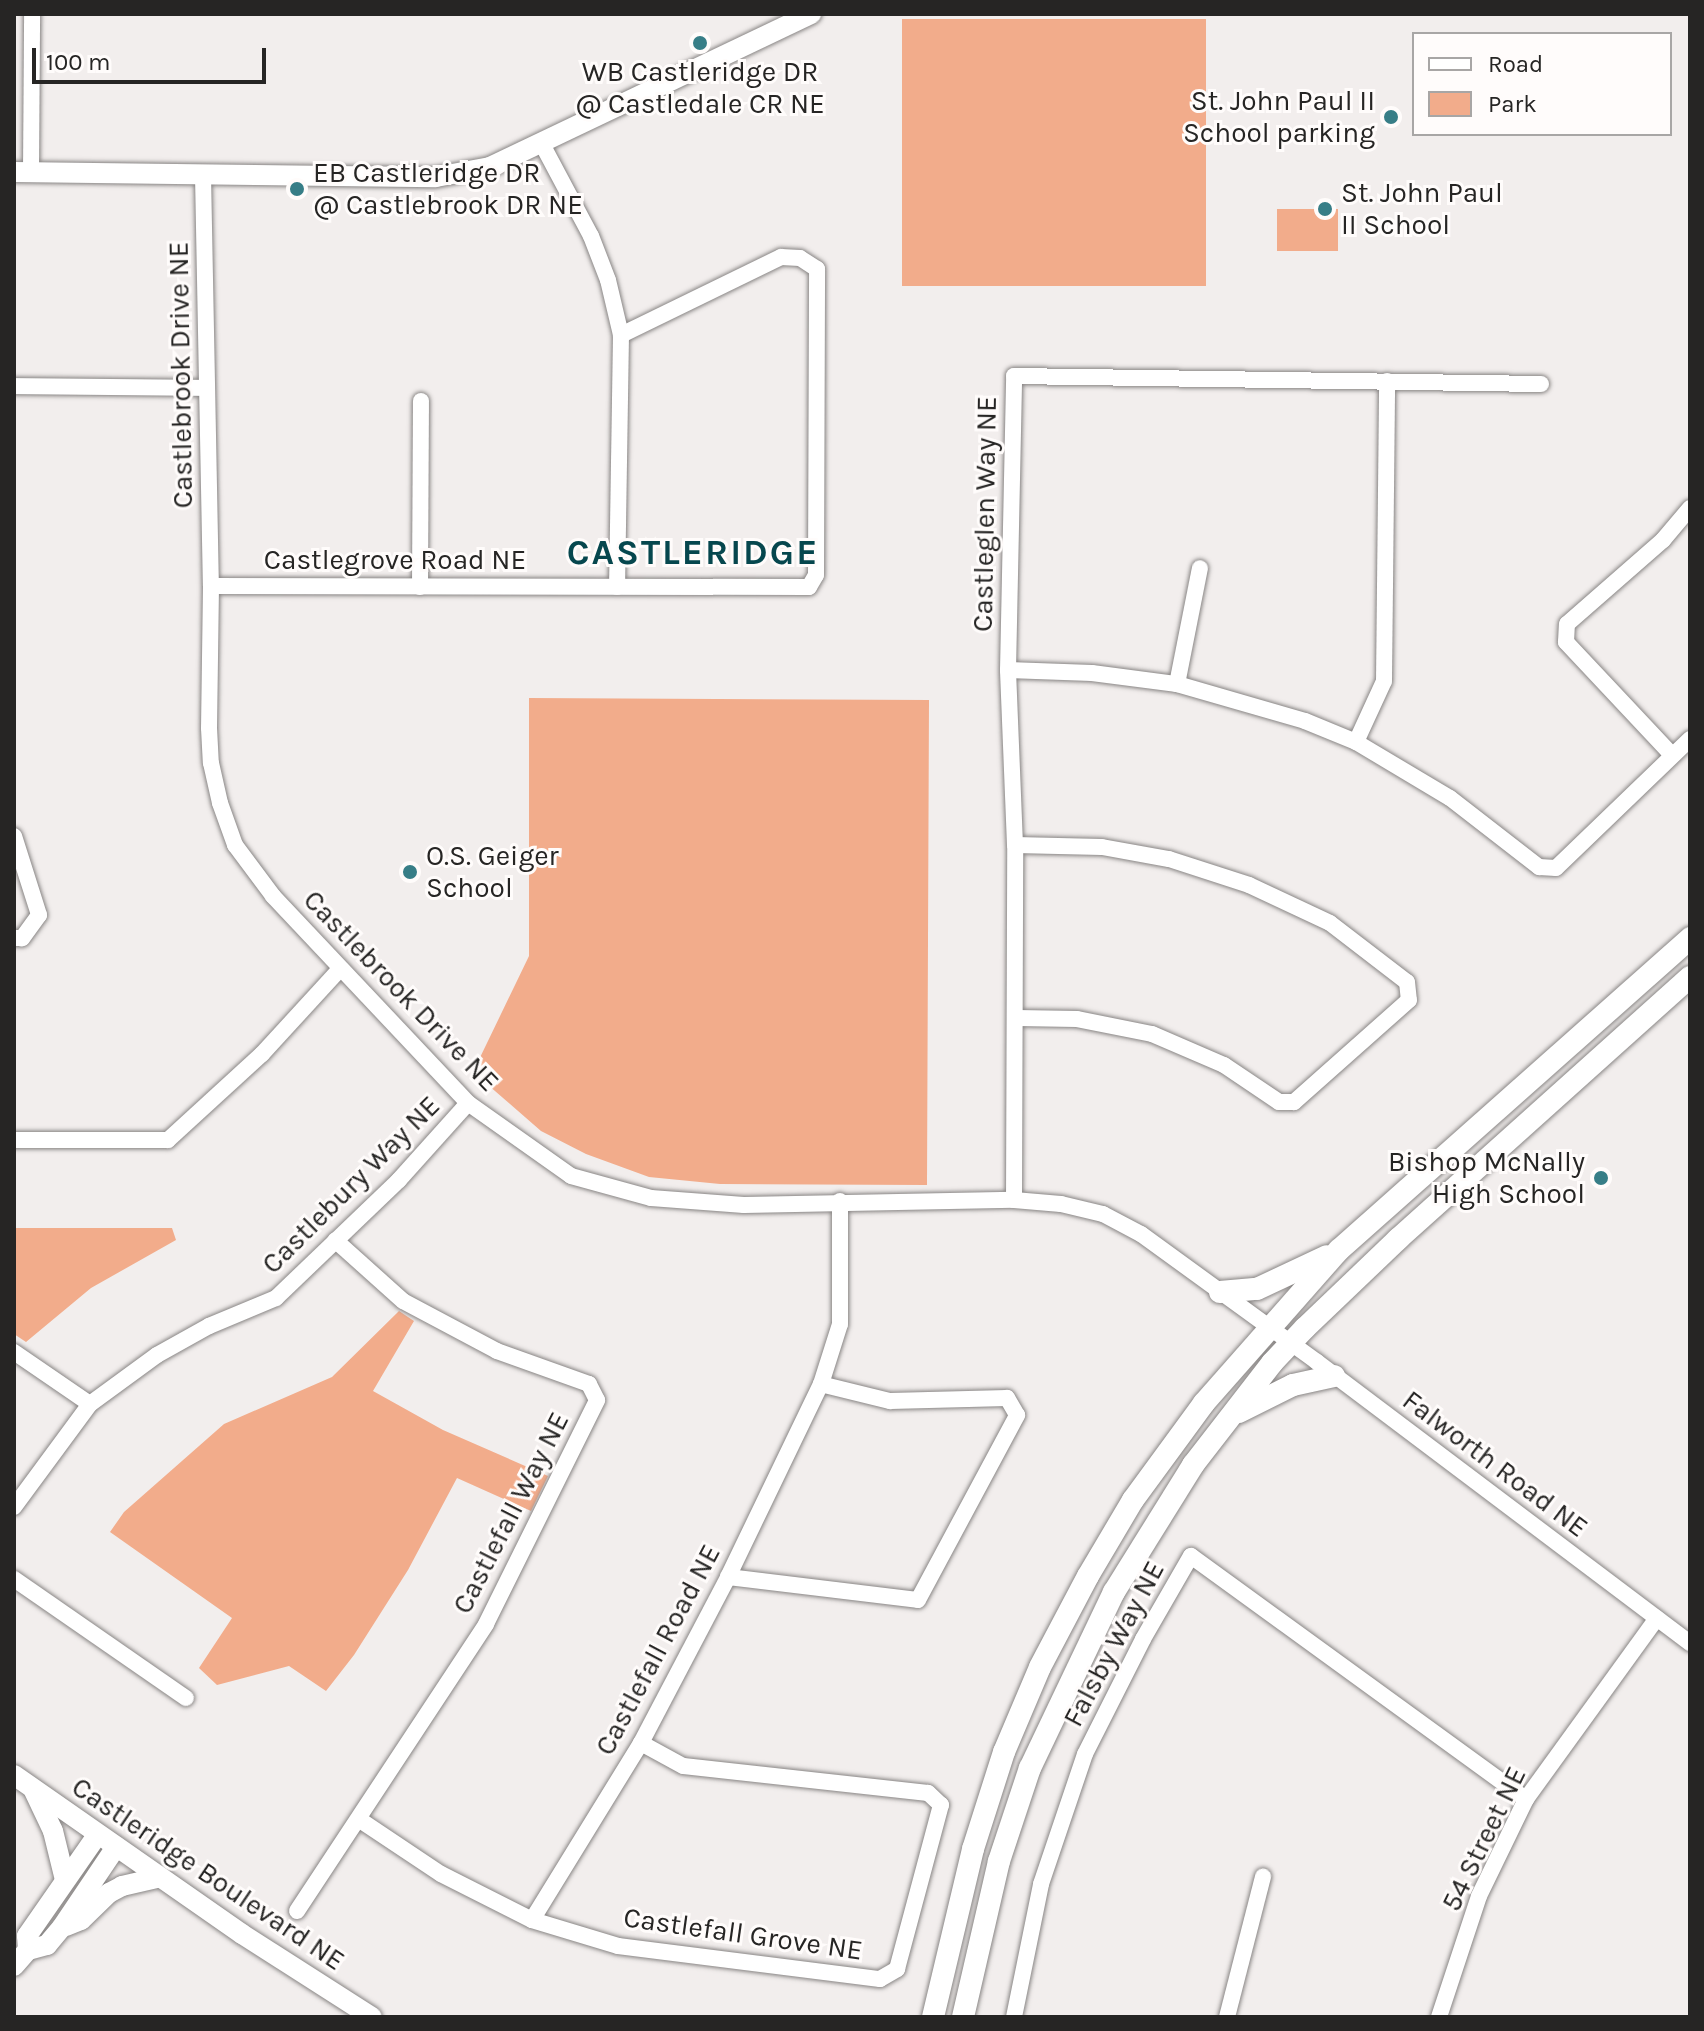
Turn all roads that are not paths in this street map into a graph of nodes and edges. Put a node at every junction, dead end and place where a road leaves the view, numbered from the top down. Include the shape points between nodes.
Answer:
1 (32, 14) edge
2 (811, 14) edge
3 (774, 21) edge
4 (542, 144) junction
5 (22, 172) edge
6 (203, 175) junction
7 (621, 335) junction
8 (1387, 381) junction
9 (1541, 384) dead end
10 (14, 386) edge
11 (207, 388) junction
12 (421, 401) dead end
13 (1690, 508) edge
14 (1200, 568) dead end
15 (211, 586) junction
16 (420, 587) junction
17 (617, 587) junction
18 (1008, 670) junction
19 (1177, 684) junction
20 (1690, 739) edge
21 (1356, 742) junction
22 (1672, 755) junction
23 (14, 836) edge
24 (1015, 845) junction
25 (14, 938) edge
26 (1690, 938) edge
27 (340, 969) junction
28 (1690, 977) edge
29 (1017, 1018) junction
30 (468, 1103) junction
31 (14, 1140) edge
32 (1014, 1200) junction
33 (840, 1201) junction
34 (335, 1240) junction
35 (1339, 1250) junction
36 (1220, 1292) junction
37 (1268, 1328) junction
38 (1290, 1344) junction
39 (14, 1352) edge
40 (1334, 1376) junction
41 (821, 1384) junction
42 (90, 1404) junction
43 (1231, 1416) junction
44 (14, 1507) edge
45 (728, 1577) junction
46 (14, 1579) edge
47 (1657, 1618) junction
48 (1690, 1643) edge
49 (186, 1698) dead end
50 (641, 1743) junction
51 (14, 1775) edge
52 (32, 1787) junction
53 (1526, 1799) junction
54 (360, 1820) junction
55 (98, 1834) junction
56 (116, 1847) junction
57 (160, 1877) junction
58 (1263, 1877) dead end
59 (65, 1880) junction
60 (297, 1911) dead end
61 (532, 1920) junction
62 (62, 1927) junction
63 (28, 1950) junction
64 (14, 1966) edge
65 (1445, 2014) edge
66 (372, 2017) edge
67 (933, 2017) edge
68 (963, 2017) edge
69 (1014, 2017) edge
70 (1227, 2017) edge

1 - 5 street
2 - 3 street
3 - 4 street
4 - 6 street via 490,167 436,177
4 - 7 street via 591,236
5 - 6 street
6 - 11 street, Castlebrook Drive NE
7 - 17 street
7 - 17 street, Castlegrove Road NE via 781,257 800,258 817,269 816,575 809,587
8 - 9 street
8 - 18 street, Castleglen Way NE via 1014,376
8 - 21 street via 1384,681
10 - 11 street
11 - 15 street, Castlebrook Drive NE
12 - 16 street
13 - 22 street via 1663,540 1567,624 1566,642
14 - 19 street
15 - 16 street, Castlegrove Road NE
15 - 27 street, Castlebrook Drive NE via 209,728 220,803 235,845
16 - 17 street, Castlegrove Road NE
18 - 19 street
18 - 24 street, Castleglen Way NE
19 - 21 street via 1305,721
20 - 22 street
21 - 22 street via 1450,798 1539,867 1556,868
23 - 25 street via 39,915 22,938
24 - 29 street, Castleglen Way NE
24 - 29 street via 1102,847 1169,859 1249,885 1330,923 1407,982 1409,1000 1294,1102 1279,1102 1224,1065 1152,1034 1077,1019
26 - 35 main road
27 - 30 street, Castlebrook Drive NE
27 - 31 street via 262,1054 168,1140
28 - 38 main road via 1398,1239
29 - 32 street, Castleglen Way NE
30 - 33 street, Castlebrook Drive NE via 571,1176 651,1198 744,1205
30 - 34 street, Castlebury Way NE via 399,1180
32 - 33 street, Castlebrook Drive NE
32 - 36 street, Castlebrook Drive NE via 1103,1214 1141,1234
33 - 41 street, Castlefall Road NE via 840,1324
34 - 42 street, Castlebury Way NE via 276,1298 157,1355
34 - 54 street, Castlefall Way NE via 403,1301 497,1351 589,1384 597,1400 486,1624
35 - 36 main road via 1257,1289
35 - 37 main road
36 - 37 street, Castlebrook Drive NE
37 - 38 street, Falworth Road NE
37 - 67 main road via 1204,1403 1133,1500 1040,1667 1004,1752 973,1849
38 - 40 street, Falworth Road NE
38 - 43 main road
39 - 42 street
40 - 43 main road via 1293,1385
40 - 47 street, Falworth Road NE
41 - 45 street, Castlefall Road NE
41 - 45 street via 890,1401 1007,1398 1017,1415 918,1600
42 - 44 street, Castlebury Way NE
43 - 68 main road via 1193,1465 1114,1592 1030,1768 999,1861
45 - 50 street, Castlefall Road NE
46 - 49 street
47 - 48 street, Falworth Road NE
47 - 53 street, 54 Street NE
50 - 61 street, Castlefall Road NE
50 - 61 street, Castlefall Grove NE via 683,1766 928,1793 941,1805 897,1969 880,1979 618,1946
51 - 52 street, Castleridge Boulevard NE
52 - 55 street, Castleridge Boulevard NE
52 - 59 street via 53,1831
53 - 65 street, 54 Street NE via 1479,1896
53 - 69 street, Falsby Way NE via 1191,1556 1085,1754 1041,1884
54 - 60 street, Castlefall Way NE
54 - 61 street via 441,1874
55 - 56 street, Castleridge Boulevard NE
55 - 59 street
56 - 57 street, Castleridge Boulevard NE
56 - 62 street
57 - 62 street via 122,1886 81,1920
57 - 66 street, Castleridge Boulevard NE
58 - 70 street
59 - 63 street via 27,1936
62 - 63 street via 47,1945
63 - 64 street

